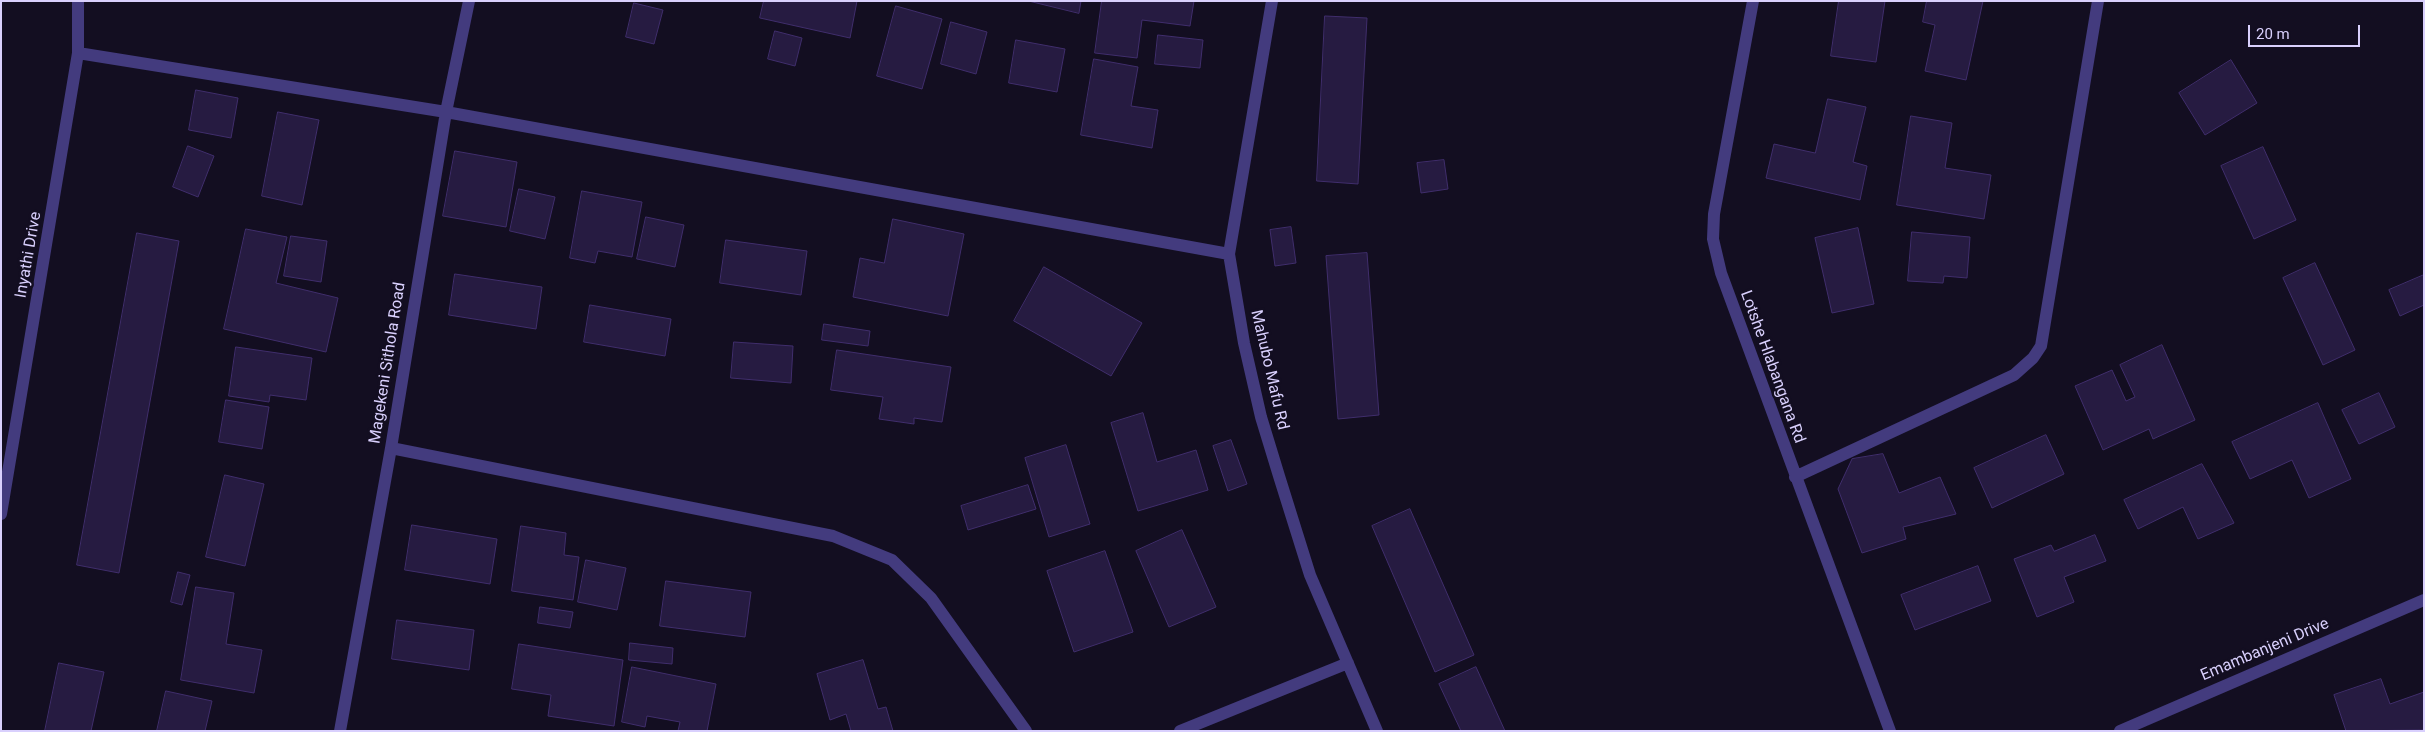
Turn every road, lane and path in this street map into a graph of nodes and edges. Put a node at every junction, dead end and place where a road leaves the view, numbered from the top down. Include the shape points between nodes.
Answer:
1 (78, 1) edge
2 (469, 1) edge
3 (1272, 1) edge
4 (1753, 1) edge
5 (2098, 1) edge
6 (78, 53) junction
7 (446, 112) junction
8 (1229, 254) junction
9 (391, 448) junction
10 (1795, 477) junction
11 (1, 514) edge
12 (2424, 600) edge
13 (1348, 663) junction
14 (340, 731) edge
15 (1026, 731) edge
16 (1180, 731) edge
17 (1377, 731) edge
18 (1890, 731) edge
19 (2120, 731) edge

1 - 6 street, Inyathi Drive
2 - 7 street, Magekeni Sithola Road
3 - 8 street, Mahubo Mafu Rd
4 - 10 street, Lotshe Hlabangana Rd via 1714,214 1713,239 1721,273
5 - 10 street via 2041,346 2014,375
6 - 7 street
6 - 11 street, Inyathi Drive
7 - 8 street
7 - 9 street, Magekeni Sithola Road
8 - 13 street, Mahubo Mafu Rd via 1261,417 1310,575
9 - 14 street, Magekeni Sithola Road
9 - 15 street via 833,536 892,560 931,598
10 - 18 street, Lotshe Hlabangana Rd
12 - 19 street, Emambanjeni Drive
13 - 16 street
13 - 17 street, Mahubo Mafu Rd

